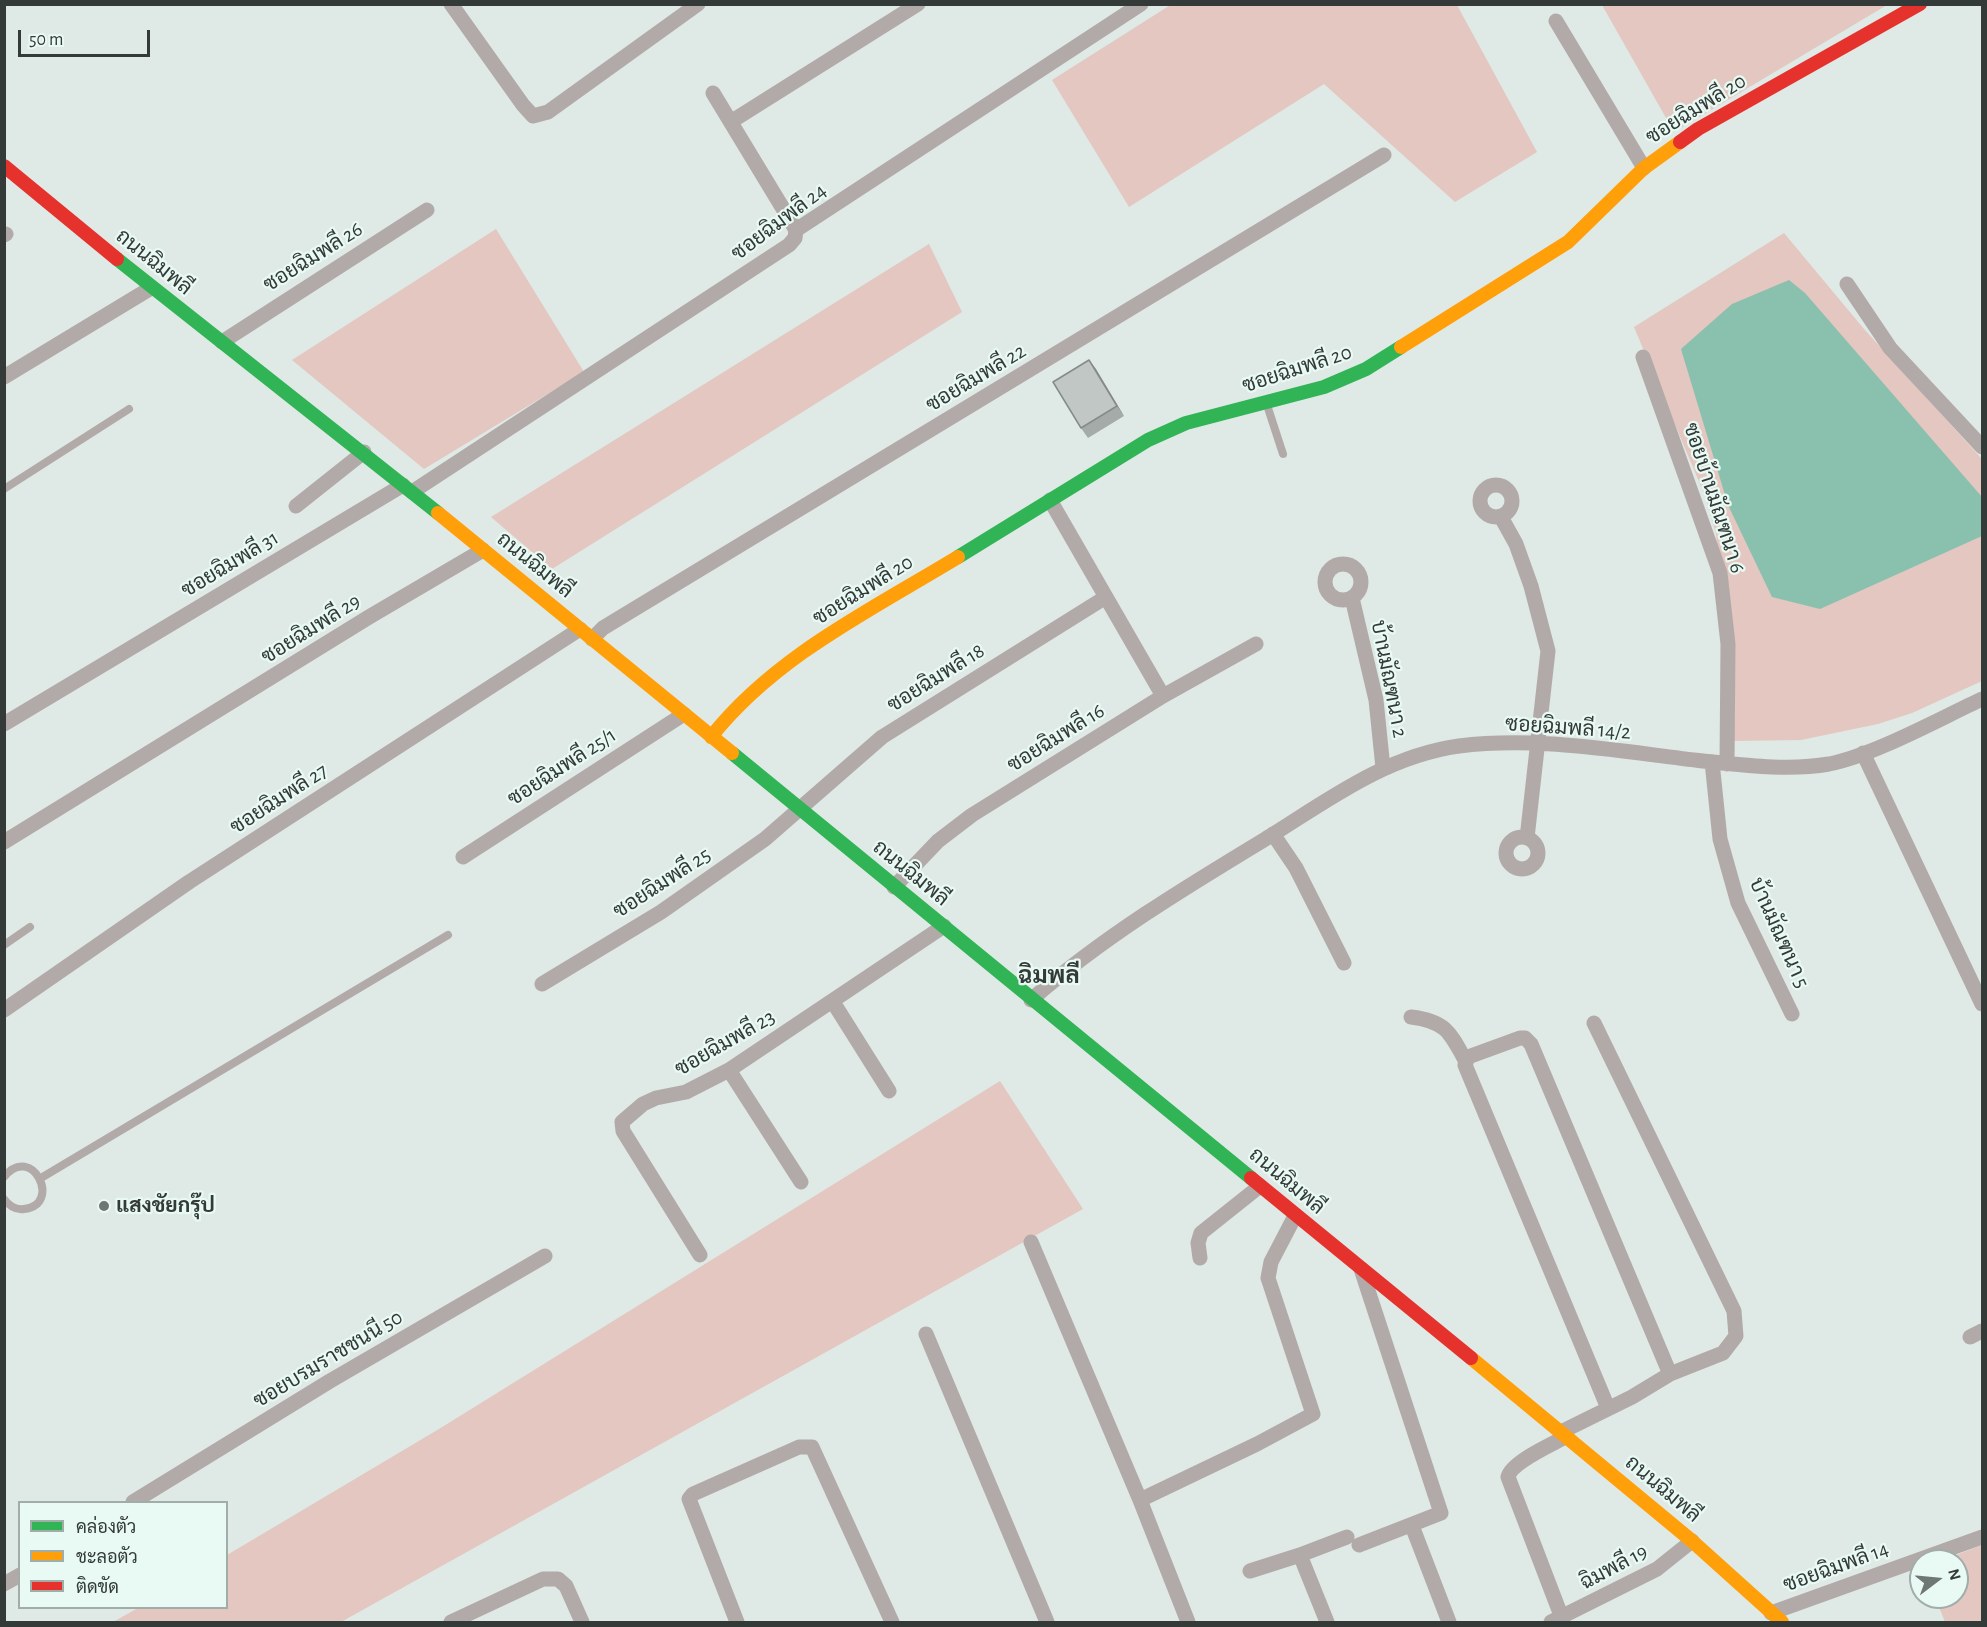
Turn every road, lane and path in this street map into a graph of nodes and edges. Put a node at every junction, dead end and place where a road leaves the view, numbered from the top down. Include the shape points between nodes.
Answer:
1 (471, 4) edge
2 (698, 4) edge
3 (918, 4) edge
4 (1141, 4) edge
5 (1920, 4) edge
6 (455, 9) edge
7 (1556, 21) dead end
8 (714, 93) dead end
9 (732, 121) junction
10 (1384, 155) dead end
11 (4, 166) edge
12 (1644, 168) junction
13 (427, 210) dead end
14 (796, 230) junction
15 (1847, 284) dead end
16 (151, 288) junction
17 (222, 342) junction
18 (1643, 357) dead end
19 (4, 377) edge
20 (1266, 403) junction
21 (129, 409) dead end
22 (1983, 447) edge
23 (364, 452) junction
24 (1283, 454) dead end
25 (408, 488) junction
26 (4, 489) edge
27 (1050, 500) junction
28 (297, 506) dead end
29 (1501, 517) dead end
30 (483, 550) junction
31 (1106, 597) junction
32 (1352, 598) dead end
33 (580, 629) junction
34 (592, 639) junction
35 (1256, 644) dead end
36 (1163, 696) junction
37 (1983, 699) edge
38 (684, 714) junction
39 (4, 724) edge
40 (711, 737) junction
41 (1539, 742) junction
42 (1863, 753) junction
43 (1720, 763) junction
44 (1383, 768) junction
45 (801, 810) junction
46 (1274, 834) junction
47 (1527, 838) dead end
48 (4, 842) edge
49 (464, 857) dead end
50 (894, 887) junction
51 (944, 926) junction
52 (30, 927) dead end
53 (448, 935) dead end
54 (4, 945) edge
55 (1344, 963) dead end
56 (542, 984) dead end
57 (1031, 1000) junction
58 (833, 1002) junction
59 (1983, 1004) edge
60 (4, 1010) edge
61 (1792, 1014) dead end
62 (1411, 1017) dead end
63 (1594, 1023) dead end
64 (1466, 1060) junction
65 (729, 1070) junction
66 (889, 1091) dead end
67 (4, 1177) edge
68 (41, 1178) junction
69 (801, 1182) dead end
70 (1260, 1186) junction
71 (5, 1202) edge
72 (1295, 1216) junction
73 (1032, 1242) dead end
74 (700, 1255) dead end
75 (545, 1256) dead end
76 (1200, 1258) dead end
77 (1361, 1269) junction
78 (926, 1334) dead end
79 (1670, 1374) junction
80 (1608, 1408) junction
81 (1564, 1434) junction
82 (1140, 1500) junction
83 (136, 1501) edge
84 (1414, 1531) dead end
85 (1983, 1537) edge
86 (1692, 1541) junction
87 (1300, 1555) junction
88 (1250, 1572) dead end
89 (18, 1576) edge
90 (4, 1584) edge
91 (1777, 1618) edge
92 (1556, 1620) edge
93 (1188, 1622) edge
94 (451, 1623) edge
95 (582, 1623) edge
96 (737, 1623) edge
97 (892, 1623) edge
98 (1047, 1623) edge
99 (1327, 1623) edge
100 (1449, 1623) edge

1 - 6 street
2 - 6 street via 548,112 533,116
3 - 9 street
4 - 14 street, ซอยฉิมพลี 24
5 - 12 street, ซอยฉิมพลี 20 via 1698,129
7 - 12 street
8 - 9 street
9 - 14 street
10 - 34 street, ซอยฉิมพลี 22 via 603,628
11 - 16 street, ถนนฉิมพลี
12 - 20 street, ซอยฉิมพลี 20 via 1568,242 1522,273 1366,369 1324,387
13 - 17 street, ซอยฉิมพลี 26
14 - 25 street, ซอยฉิมพลี 24 via 789,245
15 - 22 street via 1890,348
16 - 17 street, ถนนฉิมพลี
16 - 19 street
17 - 23 street, ถนนฉิมพลี
18 - 43 street, ซอยบ้านมัณฑนา 6 via 1719,573 1728,644
20 - 24 lane
20 - 27 street, ซอยฉิมพลี 20 via 1186,423 1148,440
21 - 26 lane
23 - 25 street, ถนนฉิมพลี
23 - 28 street
25 - 30 street, ถนนฉิมพลี
25 - 39 street, ซอยฉิมพลี 31
27 - 31 street
27 - 40 street, ซอยฉิมพลี 20 via 786,662 735,705
29 - 41 street via 1531,585 1548,651
30 - 33 street, ถนนฉิมพลี
30 - 48 street, ซอยฉิมพลี 29
31 - 36 street
31 - 45 street, ซอยฉิมพลี 18 via 882,736
32 - 44 street, บ้านมัณฑนา 2 via 1376,700
33 - 34 street, ถนนฉิมพลี
33 - 60 street, ซอยฉิมพลี 27 via 181,887
34 - 38 street, ถนนฉิมพลี
35 - 36 street, ซอยฉิมพลี 16
36 - 50 street, ซอยฉิมพลี 16 via 952,829
37 - 42 street, ซอยฉิมพลี 14/2
38 - 40 street, ถนนฉิมพลี
38 - 49 street, ซอยฉิมพลี 25/1
40 - 45 street, ถนนฉิมพลี
41 - 43 street, ซอยฉิมพลี 14/2
41 - 44 street, ซอยฉิมพลี 14/2 via 1457,746
41 - 47 street
42 - 43 street, ซอยฉิมพลี 14/2 via 1828,764
42 - 59 street
43 - 61 street, บ้านมัณฑนา 5 via 1720,839 1738,903
44 - 46 street, ซอยฉิมพลี 14/2
45 - 50 street, ถนนฉิมพลี
45 - 56 street, ซอยฉิมพลี 25 via 661,912
46 - 55 street via 1296,868
46 - 57 street, ซอยฉิมพลี 14/2 via 1078,959
50 - 51 street, ถนนฉิมพลี
51 - 57 street, ถนนฉิมพลี
51 - 58 street, ซอยฉิมพลี 23
52 - 54 lane
53 - 68 lane
57 - 70 street, ถนนฉิมพลี
58 - 65 street, ซอยฉิมพลี 23
58 - 66 street
62 - 64 street via 1433,1020 1447,1031
63 - 79 street via 1734,1311 1736,1336 1723,1353
64 - 79 street via 1520,1038 1531,1044
64 - 80 street
65 - 69 street
65 - 74 street, ซอยฉิมพลี 23 via 686,1092 643,1104 622,1122 623,1131
67 - 68 lane via 14,1168 24,1167
68 - 71 lane via 44,1188 35,1206 15,1209
70 - 72 street, ถนนฉิมพลี
70 - 76 street via 1201,1233
72 - 77 street, ถนนฉิมพลี
72 - 82 street via 1271,1262 1268,1278 1313,1414
73 - 82 street
75 - 83 street, ซอยบรมราชชนนี 50 via 330,1381
77 - 81 street, ถนนฉิมพลี
77 - 87 street via 1441,1513
78 - 98 street
79 - 80 street
80 - 81 street
81 - 86 street, ถนนฉิมพลี
81 - 92 street via 1512,1469 1508,1477
82 - 93 street
84 - 100 street
85 - 91 street, ซอยฉิมพลี 14
86 - 91 street, ถนนฉิมพลี
86 - 92 street, ฉิมพลี 19 via 1658,1569
87 - 88 street
87 - 99 street
89 - 90 street
94 - 95 street via 543,1579 558,1579 566,1586
96 - 97 street via 689,1499 799,1447 812,1447

